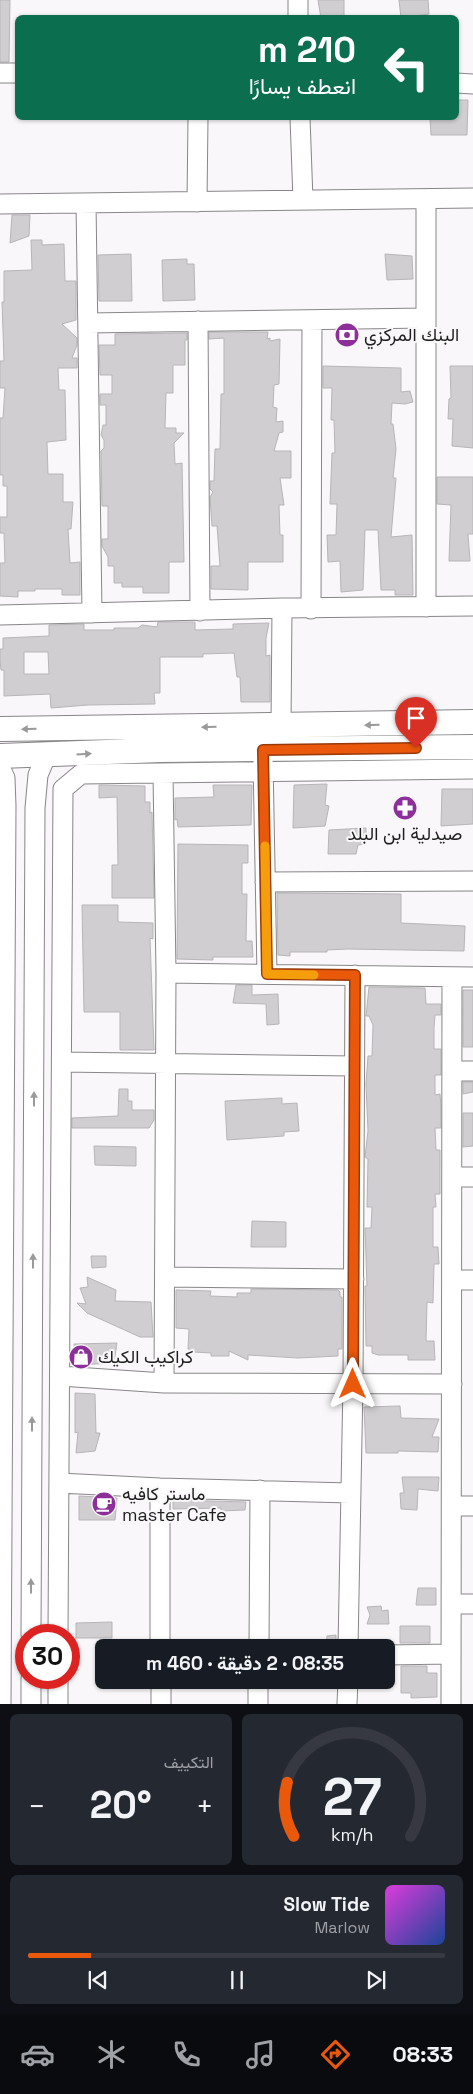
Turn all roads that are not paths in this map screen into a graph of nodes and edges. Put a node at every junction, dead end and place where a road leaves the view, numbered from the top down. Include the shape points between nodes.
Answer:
1 (298, 0) edge
2 (298, 15) edge
3 (0, 73) edge
4 (15, 73) edge
5 (459, 83) edge
6 (473, 84) edge
7 (198, 120) edge
8 (300, 120) edge
9 (473, 198) edge
10 (426, 199) junction
11 (303, 200) junction
12 (198, 202) junction
13 (86, 203) junction
14 (0, 204) edge
15 (426, 318) junction
16 (312, 320) junction
17 (198, 321) junction
18 (88, 323) junction
19 (473, 606) edge
20 (426, 607) junction
21 (282, 608) junction
22 (311, 609) junction
23 (200, 611) junction
24 (92, 614) junction
25 (0, 615) edge
26 (464, 723) edge
27 (281, 726) junction
28 (0, 729) edge
29 (464, 748) edge
30 (0, 756) edge
31 (46, 756) junction
32 (263, 761) junction
33 (0, 767) edge
34 (473, 769) edge
35 (162, 773) junction
36 (6, 806) junction
37 (35, 808) junction
38 (473, 881) edge
39 (265, 882) junction
40 (2, 958) edge
41 (35, 958) junction
42 (62, 958) junction
43 (166, 973) junction
44 (267, 974) junction
45 (355, 975) junction
46 (452, 977) junction
47 (473, 977) edge
48 (62, 1062) junction
49 (166, 1065) junction
50 (354, 1066) junction
51 (452, 1071) junction
52 (473, 1071) edge
53 (453, 1177) junction
54 (473, 1177) edge
55 (33, 1188) junction
56 (61, 1189) junction
57 (2, 1229) edge
58 (165, 1277) junction
59 (354, 1279) junction
60 (452, 1280) junction
61 (473, 1280) edge
62 (60, 1376) junction
63 (164, 1383) junction
64 (353, 1384) junction
65 (452, 1384) junction
66 (59, 1483) junction
67 (160, 1488) junction
68 (260, 1490) junction
69 (2, 1493) junction
70 (350, 1493) junction
71 (32, 1494) junction
72 (452, 1506) junction
73 (473, 1506) edge
74 (2, 1541) junction
75 (32, 1545) junction
76 (451, 1604) junction
77 (473, 1604) edge
78 (31, 1624) edge
79 (58, 1624) edge
80 (160, 1639) edge
81 (259, 1639) edge
82 (348, 1639) edge
83 (451, 1654) junction
84 (395, 1655) edge
85 (31, 1689) edge
86 (58, 1689) edge
87 (160, 1689) edge
88 (258, 1689) edge
89 (348, 1689) edge
90 (1, 1704) edge
91 (31, 1704) edge
92 (58, 1704) edge
93 (161, 1704) edge
94 (258, 1704) edge
95 (347, 1704) edge
96 (451, 1704) edge

1 - 2 street
3 - 4 street
5 - 6 street
7 - 12 street
8 - 11 street
9 - 10 street
10 - 11 street
10 - 15 street
11 - 12 street
12 - 13 street
13 - 14 street
13 - 18 street
15 - 16 street
15 - 20 street
16 - 17 street
16 - 22 street
17 - 18 street
17 - 23 street
18 - 24 street
19 - 20 street
20 - 22 street
21 - 22 street
21 - 23 street
21 - 27 street
23 - 24 street
24 - 25 street
26 -> 27 main road
26 - 29 main road
27 -> 28 main road
29 - 32 main road
30 - 31 main road
31 -> 32 main road via 161,750
31 - 37 street via 38,775
32 - 34 street
32 - 35 street
32 - 39 street
33 - 36 street via 5,778
35 - 42 street via 81,774 63,789
35 - 43 street
36 - 37 street
36 - 40 street
37 - 41 street
38 - 39 street
39 - 44 street
40 - 57 street
41 - 42 street
55 -> 41 street
42 - 48 street
43 - 44 street
43 - 49 street
44 - 45 street
45 - 46 street
45 - 50 street
46 - 47 street
46 - 51 street
48 - 49 street
48 - 56 street
49 - 50 street
49 - 58 street
50 - 59 street
51 - 52 street
51 - 53 street
53 - 54 street
53 - 60 street
55 - 56 street
71 -> 55 street
56 - 62 street
57 - 69 street
58 - 59 street
58 - 63 street
59 - 64 street
60 - 61 street
60 - 65 street
62 - 63 street
62 - 66 street
63 - 64 street
64 - 65 street
64 - 70 street
65 - 72 street
66 - 67 street
66 - 79 street
67 - 68 street
67 - 80 street
68 - 70 street
68 - 81 street
69 - 71 street via 9,1502 17,1504 25,1502
69 - 74 street
70 - 82 street
71 - 75 street
72 - 73 street
72 - 76 street
74 - 75 street via 17,1532
74 - 90 street
78 -> 75 street
76 - 77 street
76 - 83 street
83 - 84 street
83 - 96 street
85 - 91 street
86 - 92 street
87 - 93 street
88 - 94 street
89 - 95 street

